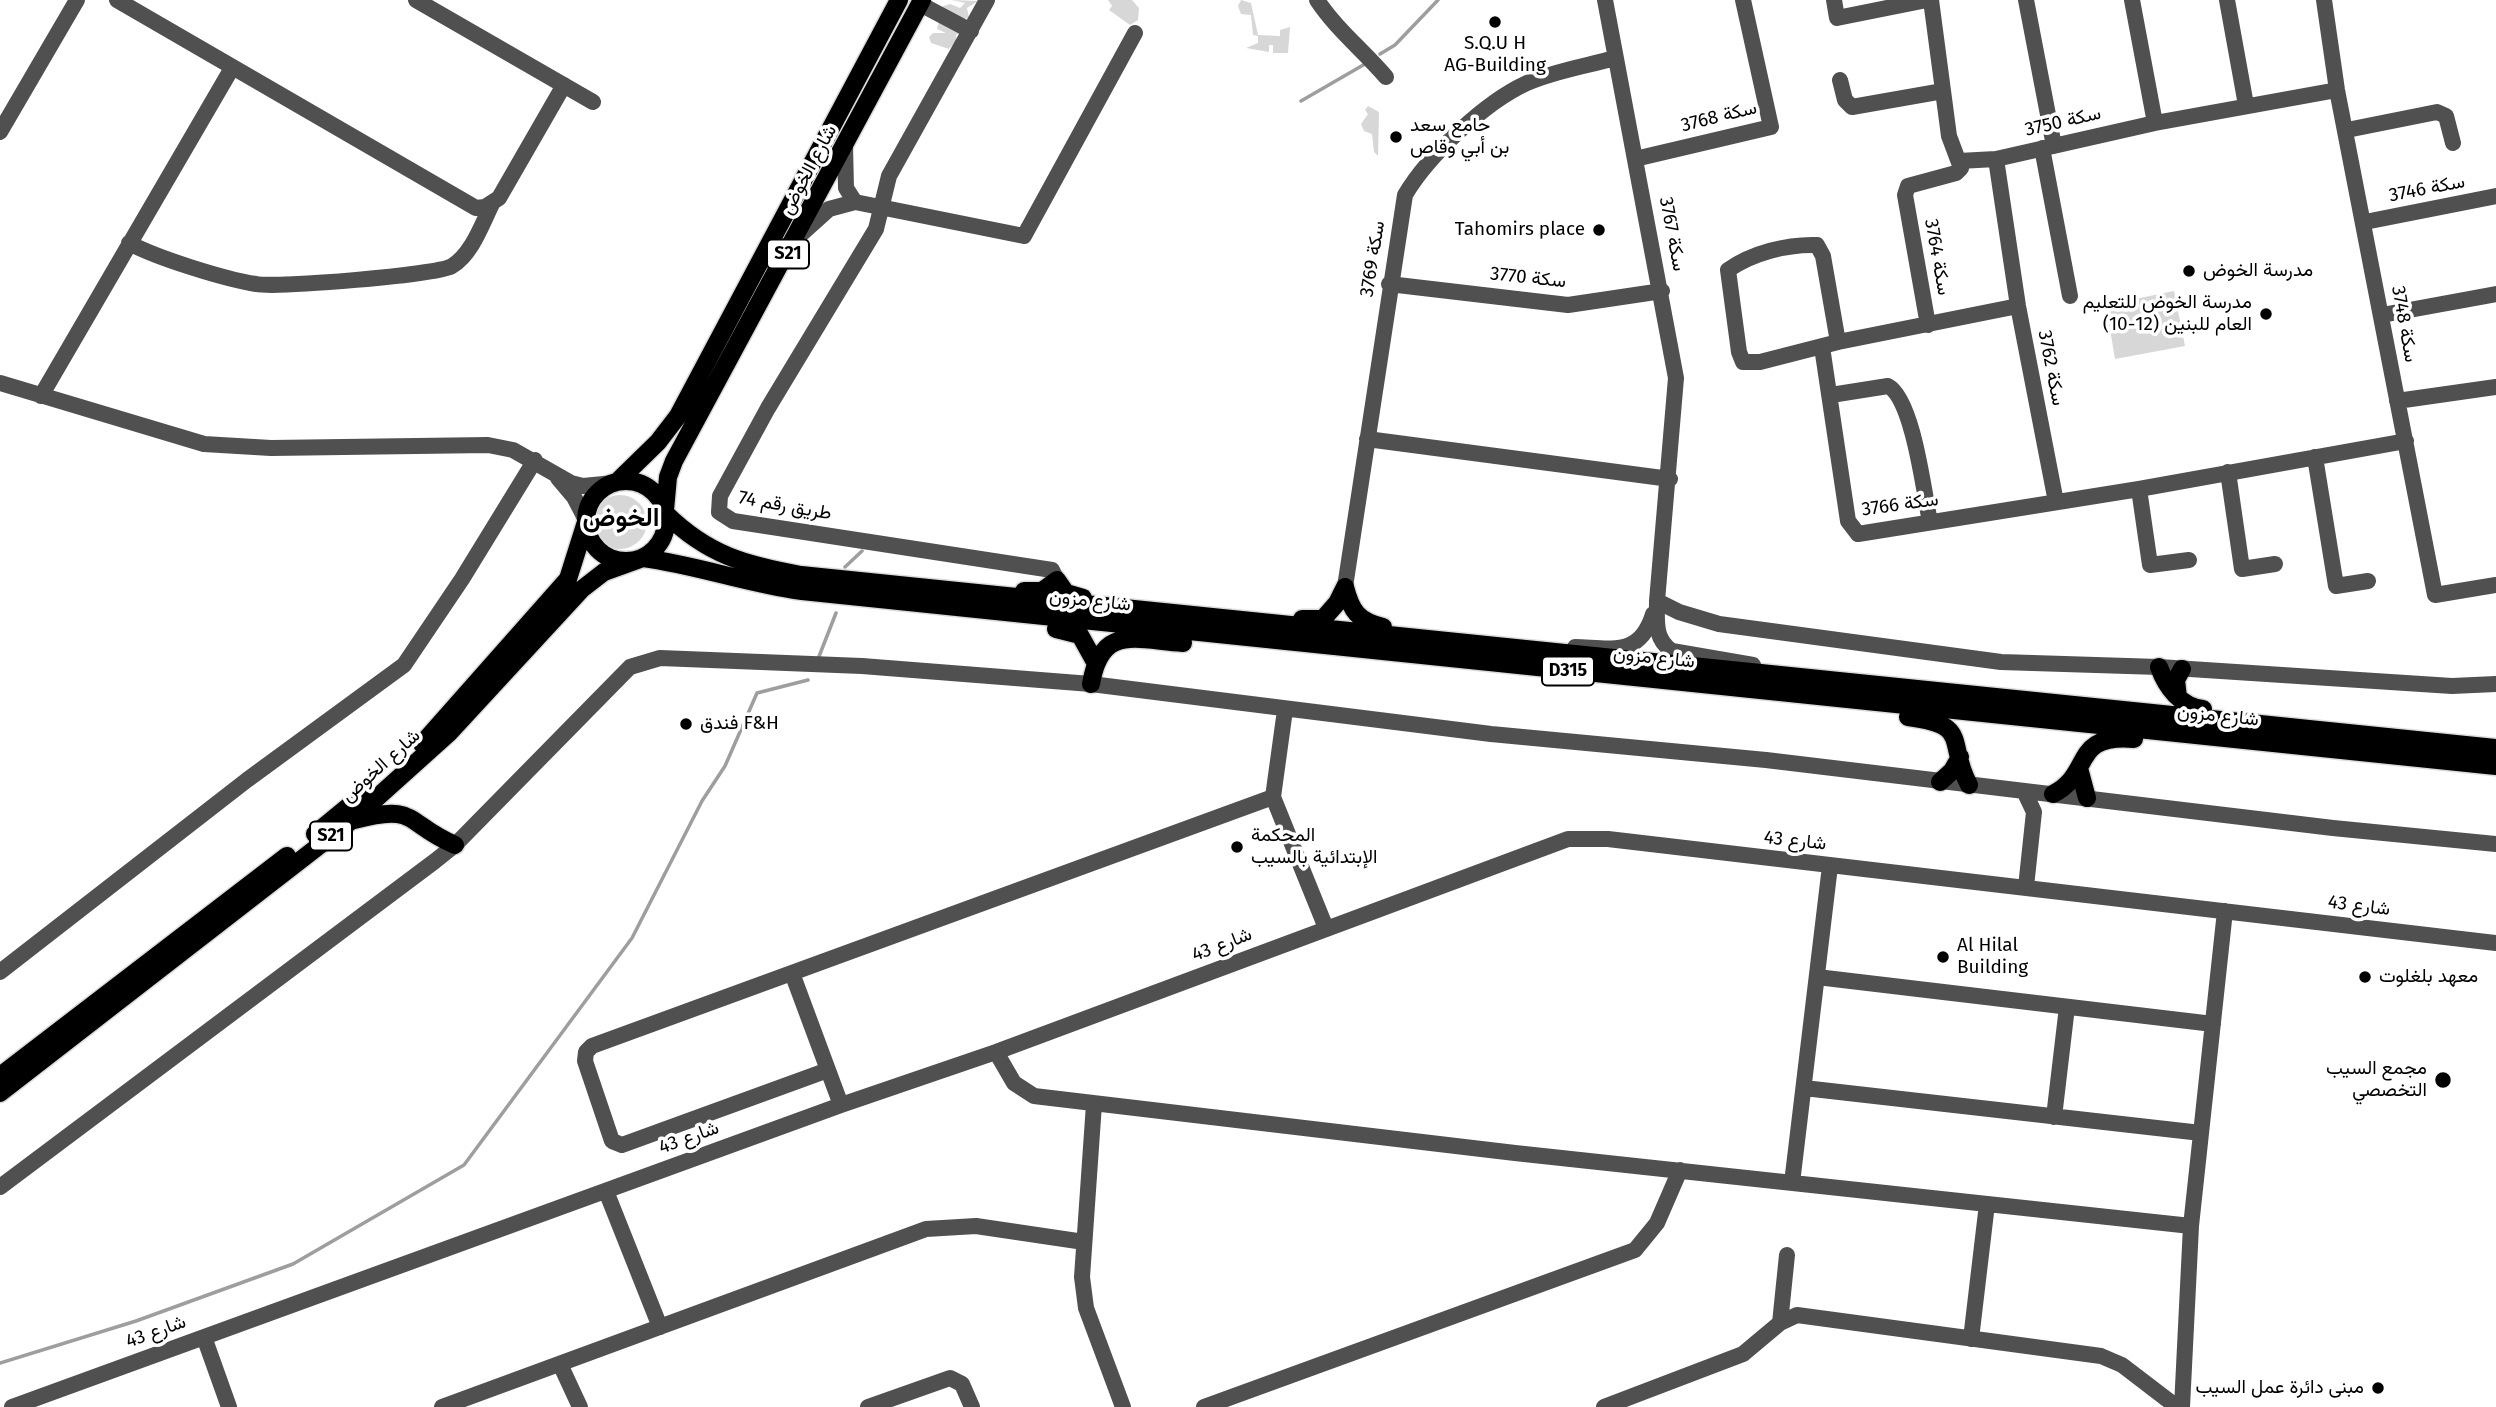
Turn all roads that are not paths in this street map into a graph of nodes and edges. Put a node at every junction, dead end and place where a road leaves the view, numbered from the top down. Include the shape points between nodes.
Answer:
1 (77, 0) edge
2 (117, 0) edge
3 (416, 0) edge
4 (900, 0) edge
5 (986, 0) edge
6 (1317, 0) edge
7 (1605, 0) edge
8 (1743, 0) edge
9 (1833, 0) edge
10 (1929, 0) edge
11 (2026, 0) edge
12 (2132, 0) edge
13 (2227, 0) edge
14 (2323, 0) edge
15 (921, 2) edge
16 (971, 31) junction
17 (1135, 33) dead end
18 (1615, 58) junction
19 (232, 68) junction
20 (1386, 77) dead end
21 (1840, 80) dead end
22 (564, 85) junction
23 (2337, 90) junction
24 (1943, 91) junction
25 (593, 102) dead end
26 (2246, 105) junction
27 (2155, 122) junction
28 (2347, 130) junction
29 (0, 132) edge
30 (2453, 143) dead end
31 (845, 145) junction
32 (2048, 147) junction
33 (1635, 159) junction
34 (1996, 159) junction
35 (1959, 161) junction
36 (2496, 196) edge
37 (855, 202) junction
38 (492, 204) junction
39 (883, 208) junction
40 (2365, 222) junction
41 (795, 240) junction
42 (129, 243) junction
43 (1389, 284) junction
44 (1662, 291) junction
45 (2496, 294) edge
46 (2070, 296) dead end
47 (2018, 306) junction
48 (2382, 315) junction
49 (1928, 325) junction
50 (1838, 342) junction
51 (1822, 347) junction
52 (0, 383) edge
53 (2496, 387) edge
54 (1830, 395) junction
55 (41, 397) junction
56 (2397, 401) junction
57 (1367, 439) junction
58 (2406, 441) junction
59 (2315, 457) junction
60 (535, 460) junction
61 (552, 471) junction
62 (2228, 472) junction
63 (1670, 479) junction
64 (616, 482) junction
65 (2139, 489) junction
66 (2056, 502) junction
67 (665, 512) junction
68 (586, 521) junction
69 (1930, 522) junction
70 (642, 559) junction
71 (2189, 560) dead end
72 (2275, 564) dead end
73 (1057, 580) junction
74 (2368, 581) dead end
75 (2496, 585) edge
76 (1345, 587) junction
77 (975, 593) junction
78 (1657, 601) junction
79 (933, 606) junction
80 (1192, 614) junction
81 (1270, 640) junction
82 (1455, 642) junction
83 (1534, 650) junction
84 (1095, 662) junction
85 (2159, 667) junction
86 (2182, 669) junction
87 (1779, 674) junction
88 (1091, 684) junction
89 (2496, 684) edge
90 (1782, 692) junction
91 (2178, 697) junction
92 (1284, 710) junction
93 (2295, 726) junction
94 (2242, 739) junction
95 (2496, 748) edge
96 (1960, 757) junction
97 (2496, 766) edge
98 (2079, 768) junction
99 (1940, 782) junction
100 (1969, 785) junction
101 (2024, 791) junction
102 (2053, 794) junction
103 (1273, 797) junction
104 (2087, 798) junction
105 (2034, 812) junction
106 (351, 821) junction
107 (2496, 844) edge
108 (455, 845) junction
109 (1830, 866) junction
110 (2026, 887) junction
111 (2225, 911) junction
112 (1326, 928) junction
113 (2496, 943) edge
114 (0, 972) edge
115 (792, 973) junction
116 (1817, 977) junction
117 (2067, 1007) junction
118 (2213, 1024) junction
119 (996, 1052) junction
120 (828, 1070) junction
121 (0, 1076) edge
122 (1804, 1088) junction
123 (0, 1093) edge
124 (1094, 1104) junction
125 (841, 1105) junction
126 (2054, 1117) junction
127 (2201, 1133) junction
128 (1680, 1170) junction
129 (1792, 1183) junction
130 (0, 1187) edge
131 (606, 1191) junction
132 (1987, 1204) junction
133 (2191, 1226) junction
134 (1084, 1242) junction
135 (1787, 1255) dead end
136 (1780, 1322) junction
137 (660, 1327) junction
138 (204, 1337) junction
139 (1971, 1339) junction
140 (561, 1364) junction
141 (1245, 1400) edge
142 (12, 1407) edge
143 (229, 1407) edge
144 (442, 1407) edge
145 (580, 1407) edge
146 (868, 1407) edge
147 (972, 1407) edge
148 (1124, 1407) edge
149 (1204, 1407) edge
150 (1604, 1407) edge
151 (2179, 1407) edge

1 - 29 street
2 - 19 street
3 - 22 street
4 - 64 main road, شارع الخوض / S21 via 678,416
5 - 16 street, طريق رقم 74
6 - 20 street via 1338,31
7 - 18 street, سكة 3767
8 - 33 street, سكة 3768 via 1771,127
9 - 10 street via 1837,18
10 - 24 street
11 - 32 street
12 - 27 street
13 - 26 street
14 - 23 street, سكة 3748
15 - 16 street
15 - 31 main road, شارع الخوض / S21
16 - 39 street, طريق رقم 74 via 889,176
17 - 39 street via 1024,236
18 - 33 street, سكة 3767
18 - 43 street, سكة 3769 via 1539,79 1500,98 1426,165 1405,195
19 - 38 street via 464,204 476,208
19 - 42 street
21 - 24 street via 1845,100 1852,107
22 - 25 street
22 - 38 street
23 - 26 street, سكة 3750
23 - 28 street, سكة 3748
24 - 35 street via 1951,145
26 - 27 street, سكة 3750
27 - 32 street, سكة 3750
28 - 30 street via 2437,112 2446,116
28 - 40 street, سكة 3748
31 - 37 street via 846,187
31 - 41 main road, شارع الخوض / S21
32 - 34 street, سكة 3750
32 - 46 street
33 - 44 street, سكة 3767
34 - 35 street, سكة 3750
34 - 47 street, سكة 3762
35 - 49 street, سكة 3764 via 1961,171 1908,186 1905,195
36 - 40 street, سكة 3746
37 - 39 street
37 - 41 street via 829,209
38 - 42 street via 470,248 453,266 425,274 257,285
39 - 73 street, طريق رقم 74 via 876,229 720,496 719,512 733,521 1052,570
40 - 48 street, سكة 3748
41 - 67 main road, شارع الخوض / S21 via 674,461
42 - 55 street
43 - 44 street, سكة 3770 via 1568,305
43 - 57 street, سكة 3769
44 - 63 street, سكة 3767 via 1676,378
45 - 48 street
47 - 49 street, سكة 3764
47 - 66 street, سكة 3762
48 - 56 street, سكة 3748
49 - 50 street, سكة 3764
50 - 51 street, سكة 3764
50 - 51 street, سكة 3764 via 1823,256 1817,246 1744,258 1727,270 1743,362
51 - 54 street, سكة 3766
52 - 55 street
53 - 56 street
54 - 69 street via 1888,386 1897,393 1909,423
54 - 69 street, سكة 3766 via 1851,528 1858,534
55 - 60 street via 204,444 271,448 481,445 513,450
56 - 58 street, سكة 3748
57 - 63 street
57 - 76 street, سكة 3769
58 - 59 street
58 - 75 street, سكة 3748 via 2435,595
59 - 62 street
59 - 74 street via 2336,586
60 - 61 street
60 - 114 street via 404,665 236,788
61 - 64 street via 583,486
61 - 68 street
62 - 65 street
62 - 72 street via 2242,569
63 - 78 street, سكة 3767
64 - 67 main road via 629,481 652,490
64 - 68 main road, S21 via 594,497
65 - 66 street
65 - 71 street via 2150,565
66 - 69 street, سكة 3766
67 - 70 main road, S21 via 662,540
67 - 77 main road, شارع مزون / D315 via 708,548 754,566
68 - 70 main road via 588,535 604,555 615,560
68 - 121 main road, شارع الخوض / S21 via 568,579 422,744 298,848
70 - 79 main road, شارع مزون / D315 via 670,561 768,587
70 - 106 main road, شارع الخوض / S21 via 604,572 582,589 450,733
73 - 77 main road via 1042,591
73 - 80 main road via 1066,593 1076,596
76 - 80 main road via 1323,618
76 - 82 main road via 1350,608 1369,624
77 - 80 main road, شارع مزون / D315
78 - 83 street via 1647,631 1633,645
78 - 85 street via 1719,624 1835,641 2001,662
78 - 87 street via 1657,633 1672,651 1751,664
79 - 81 main road, شارع مزون / D315
79 - 84 main road via 973,620 1074,632 1084,640
80 - 82 main road, شارع مزون / D315
81 - 84 main road via 1237,646 1124,640 1109,645
81 - 90 main road, شارع مزون / D315
82 - 83 main road, شارع مزون / D315
83 - 87 main road, شارع مزون / D315
84 - 88 main road
85 - 86 street
85 - 91 main road
86 - 89 street via 2452,686
86 - 91 main road via 2176,680
87 - 93 main road, شارع مزون / D315
88 - 92 street
88 - 108 street via 863,666 660,658 630,667 614,681
90 - 94 main road, شارع مزون / D315
90 - 96 main road via 1803,703 1936,721 1952,733
91 - 93 main road via 2193,708 2259,713
92 - 99 street
92 - 103 street
93 - 95 main road, شارع مزون / D315
94 - 97 main road, شارع مزون / D315
94 - 98 main road via 2205,744 2112,738 2091,747
96 - 99 main road
96 - 100 main road
98 - 102 main road via 2068,784
98 - 104 main road
99 - 100 street
100 - 101 street
101 - 102 street
101 - 105 street
102 - 104 street
102 - 105 street
103 - 112 street
103 - 115 street
104 - 107 street
105 - 110 street
106 - 108 main road via 398,813
106 - 123 main road, شارع الخوض / S21
108 - 130 street
109 - 110 street, شارع 43
109 - 112 street, شارع 43 via 1598,838 1568,839
109 - 116 street
110 - 111 street, شارع 43
111 - 113 street, شارع 43
111 - 118 street
112 - 119 street, شارع 43
115 - 120 street
115 - 120 street via 588,1050 585,1064 612,1141 622,1145
116 - 117 street
116 - 122 street
117 - 118 street
117 - 126 street
118 - 127 street
119 - 124 street via 1021,1090
119 - 125 street, شارع 43
120 - 125 street
122 - 126 street
122 - 129 street
124 - 128 street
124 - 134 street
125 - 131 street, شارع 43
126 - 127 street
127 - 133 street
128 - 129 street
128 - 141 street via 1657,1223 1635,1250
129 - 132 street
131 - 137 street
131 - 138 street, شارع 43
132 - 133 street
132 - 139 street
133 - 151 street
134 - 137 street via 976,1226 926,1229
134 - 148 street via 1086,1308
135 - 136 street
136 - 139 street via 1797,1315
136 - 150 street via 1743,1354
137 - 140 street
138 - 142 street, شارع 43
138 - 143 street
139 - 151 street via 2101,1356 2122,1365
140 - 144 street
140 - 145 street
141 - 149 street
146 - 147 street via 950,1378 962,1384

